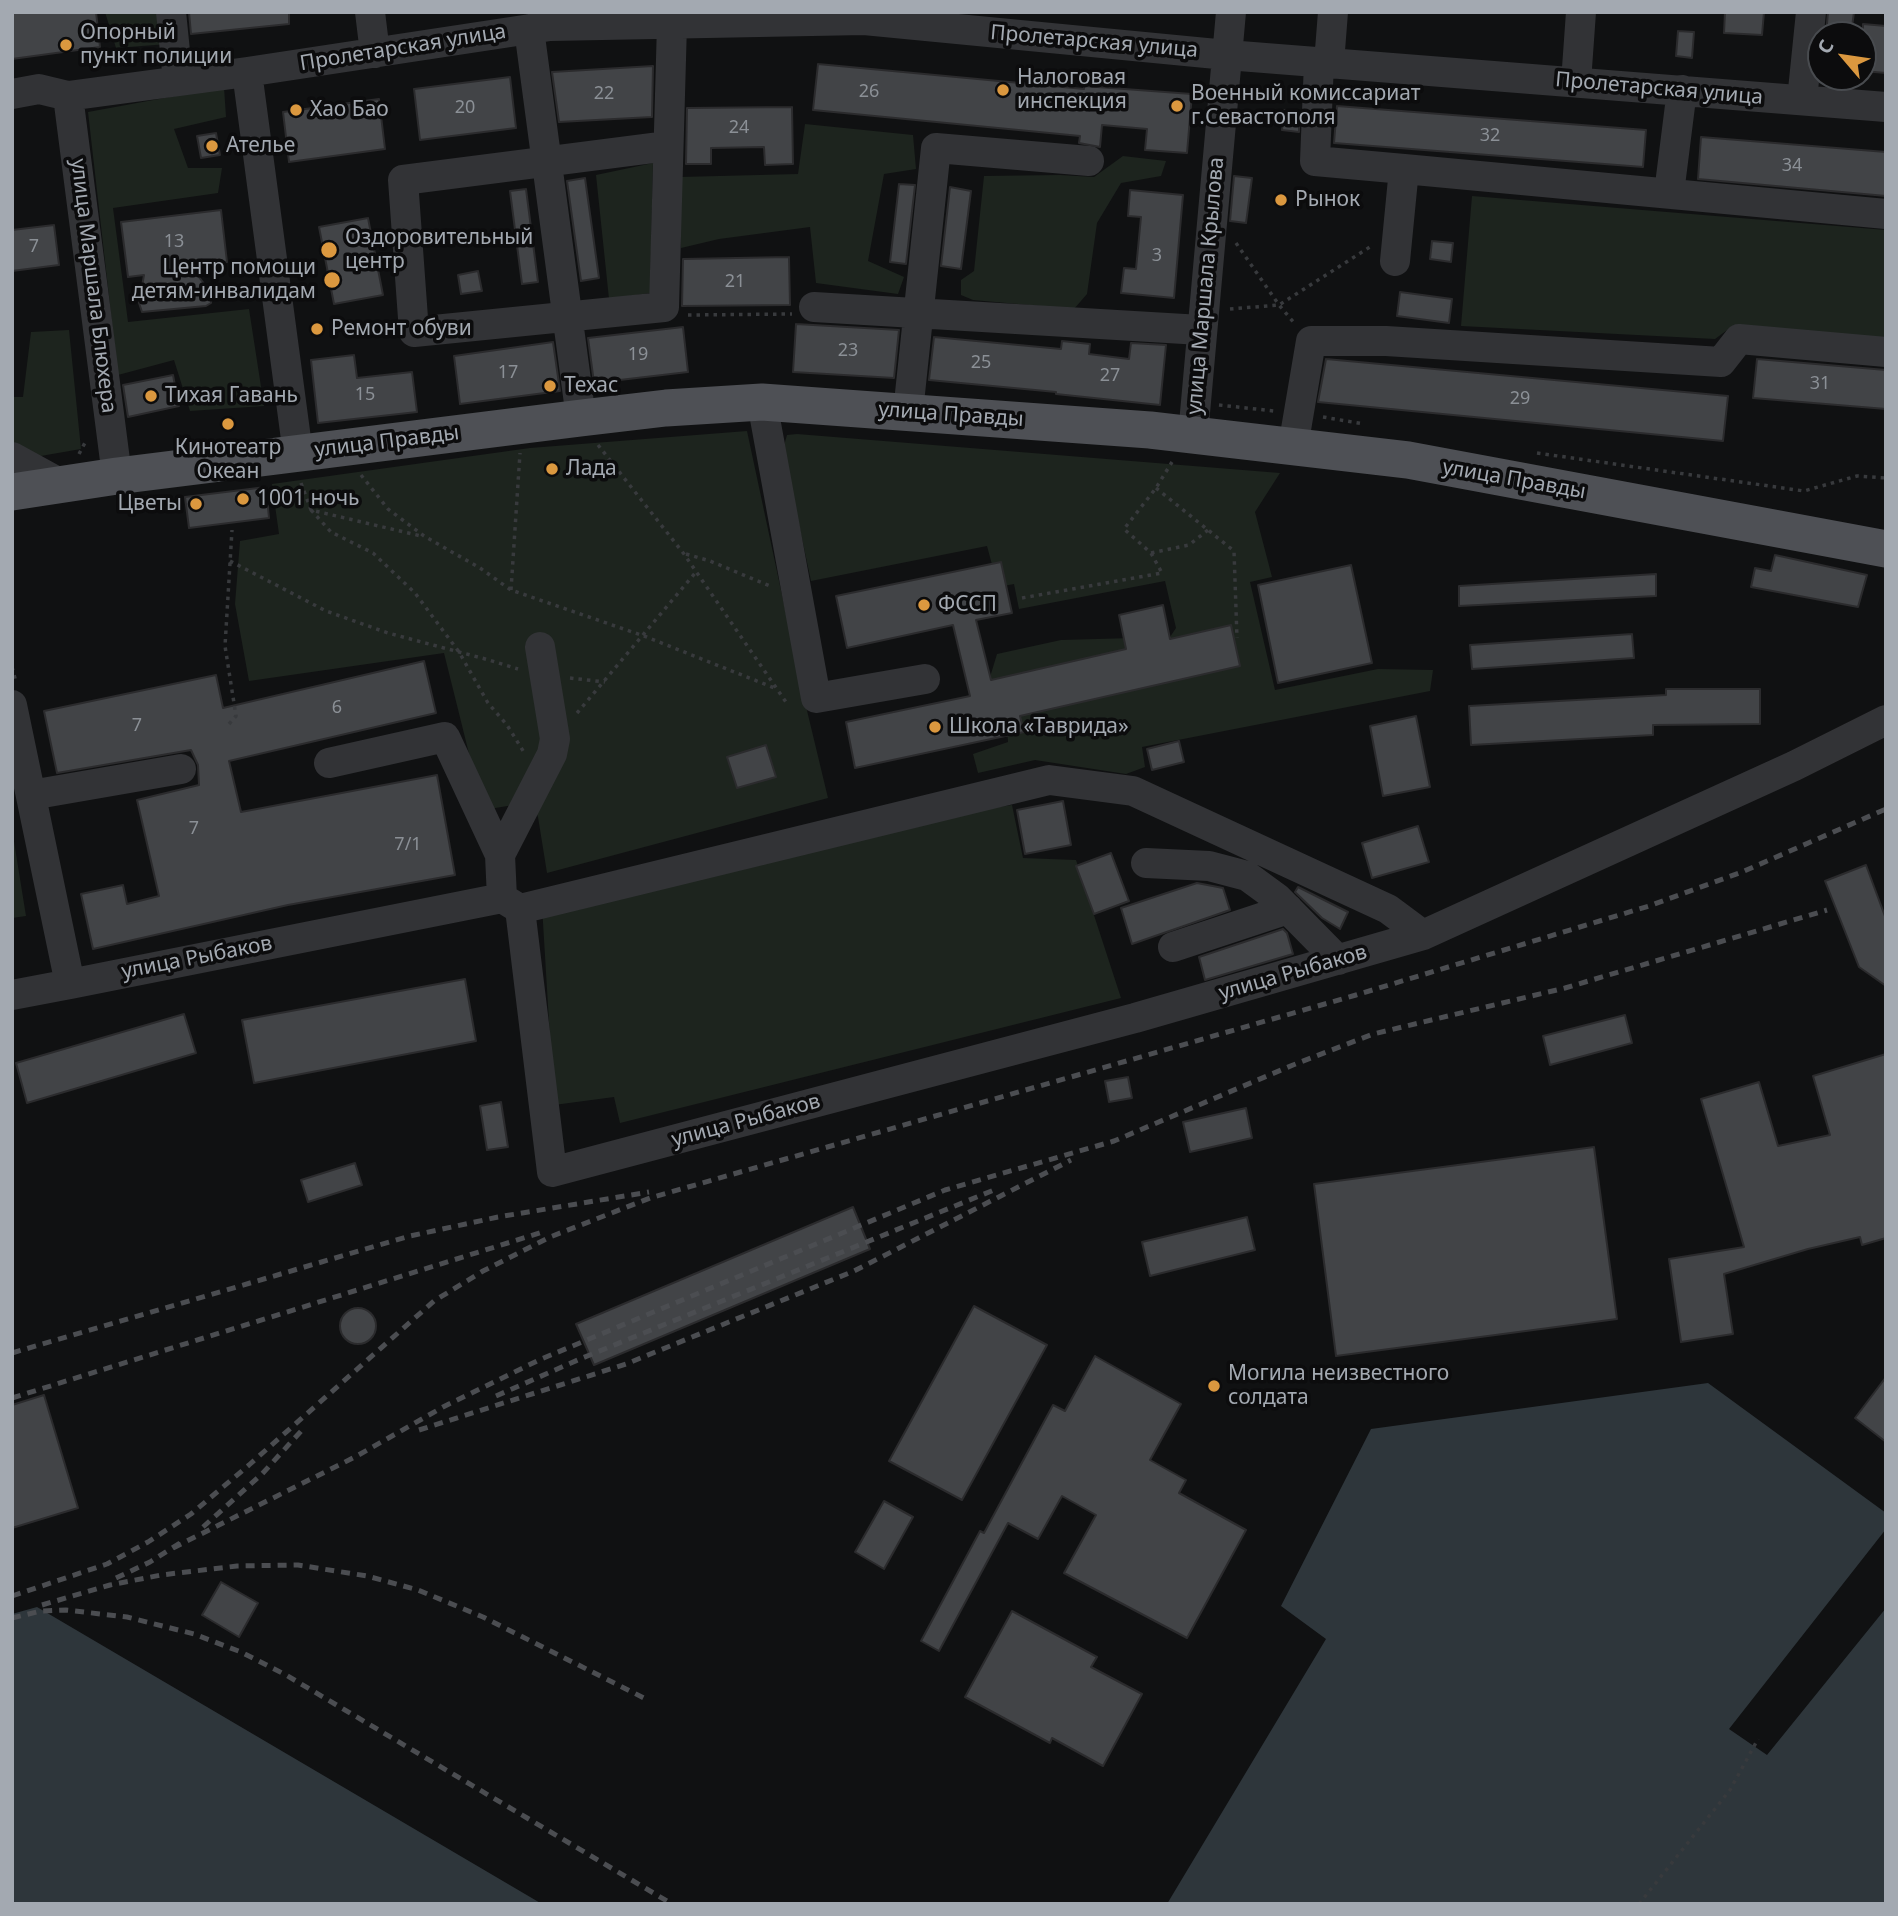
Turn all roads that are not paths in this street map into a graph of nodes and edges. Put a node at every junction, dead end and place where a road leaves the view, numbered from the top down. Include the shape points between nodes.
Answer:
1 (171, 12) edge
2 (370, 12) edge
3 (1231, 12) edge
4 (1333, 12) edge
5 (1581, 12) edge
6 (1811, 12) edge
7 (828, 17) edge
8 (682, 20) edge
9 (987, 22) edge
10 (529, 29) junction
11 (375, 53) junction
12 (1227, 55) junction
13 (1324, 62) junction
14 (247, 72) junction
15 (178, 81) junction
16 (1576, 82) junction
17 (1682, 90) junction
18 (12, 93) edge
19 (68, 96) junction
20 (1802, 100) junction
21 (1886, 107) edge
22 (668, 146) junction
23 (1089, 161) dead end
24 (547, 162) junction
25 (1404, 169) junction
26 (1669, 193) junction
27 (1886, 214) edge
28 (1395, 261) dead end
29 (814, 307) road end
30 (918, 313) junction
31 (568, 317) junction
32 (1202, 321) junction
33 (1886, 352) edge
34 (762, 402) junction
35 (908, 412) junction
36 (587, 429) junction
37 (1184, 446) junction
38 (1293, 447) junction
39 (12, 457) edge
40 (300, 468) junction
41 (70, 471) junction
42 (117, 476) junction
43 (12, 492) edge
44 (1886, 549) edge
45 (542, 661) road end
46 (925, 679) dead end
47 (15, 699) edge
48 (1886, 720) edge
49 (329, 763) dead end
50 (181, 769) dead end
51 (31, 795) junction
52 (500, 855) junction
53 (1146, 863) dead end
54 (511, 903) junction
55 (1287, 909) junction
56 (1423, 935) junction
57 (1173, 947) dead end
58 (1338, 960) junction
59 (70, 984) junction
60 (12, 995) edge

1 - 15 street
2 - 11 street
3 - 12 street, улица Маршала Крылова
4 - 13 street
5 - 16 street
6 - 20 street
7 - 8 street, Пролетарская улица
7 - 9 street, Пролетарская улица
8 - 10 street, Пролетарская улица
8 - 22 street
9 - 12 street, Пролетарская улица
10 - 11 street, Пролетарская улица
10 - 24 street
11 - 14 street, Пролетарская улица
12 - 13 street, Пролетарская улица
12 - 32 street, улица Маршала Крылова
13 - 16 street, Пролетарская улица
13 - 25 street via 1315,161
14 - 15 street, Пролетарская улица
14 - 40 street
15 - 19 street, Пролетарская улица
16 - 17 street, Пролетарская улица
17 - 20 street, Пролетарская улица
17 - 26 street
18 - 19 street, Пролетарская улица via 39,89
19 - 42 street, улица Маршала Блюхера
20 - 21 street, Пролетарская улица
22 - 24 street
22 - 31 street via 664,307
23 - 30 street via 936,148
24 - 31 street
24 - 31 street via 403,180 414,332
25 - 26 street
25 - 28 street
26 - 27 street
29 - 30 street
30 - 32 street
30 - 35 street
31 - 36 street
32 - 37 street, улица Маршала Крылова
33 - 38 street via 1739,339 1721,362 1386,341 1311,341
34 - 35 main road, улица Правды
34 - 36 main road, улица Правды via 666,408
34 - 46 street via 816,698
35 - 37 main road, улица Правды
36 - 40 main road, улица Правды
37 - 38 main road, улица Правды
38 - 44 main road, улица Правды via 1408,460
39 - 41 street
40 - 42 main road, улица Правды
41 - 42 main road, улица Правды
41 - 43 main road, улица Правды
45 - 52 street via 555,739 552,754
47 - 51 street
48 - 56 street, улица Рыбаков
49 - 52 street via 445,737
50 - 51 street
51 - 59 street
52 - 54 street
53 - 55 street via 1209,866 1247,876
54 - 56 street via 1049,780 1133,791 1388,909
54 - 58 street, улица Рыбаков via 552,1172
54 - 59 street, улица Рыбаков
55 - 57 street
55 - 58 street
56 - 58 street, улица Рыбаков
59 - 60 street, улица Рыбаков

